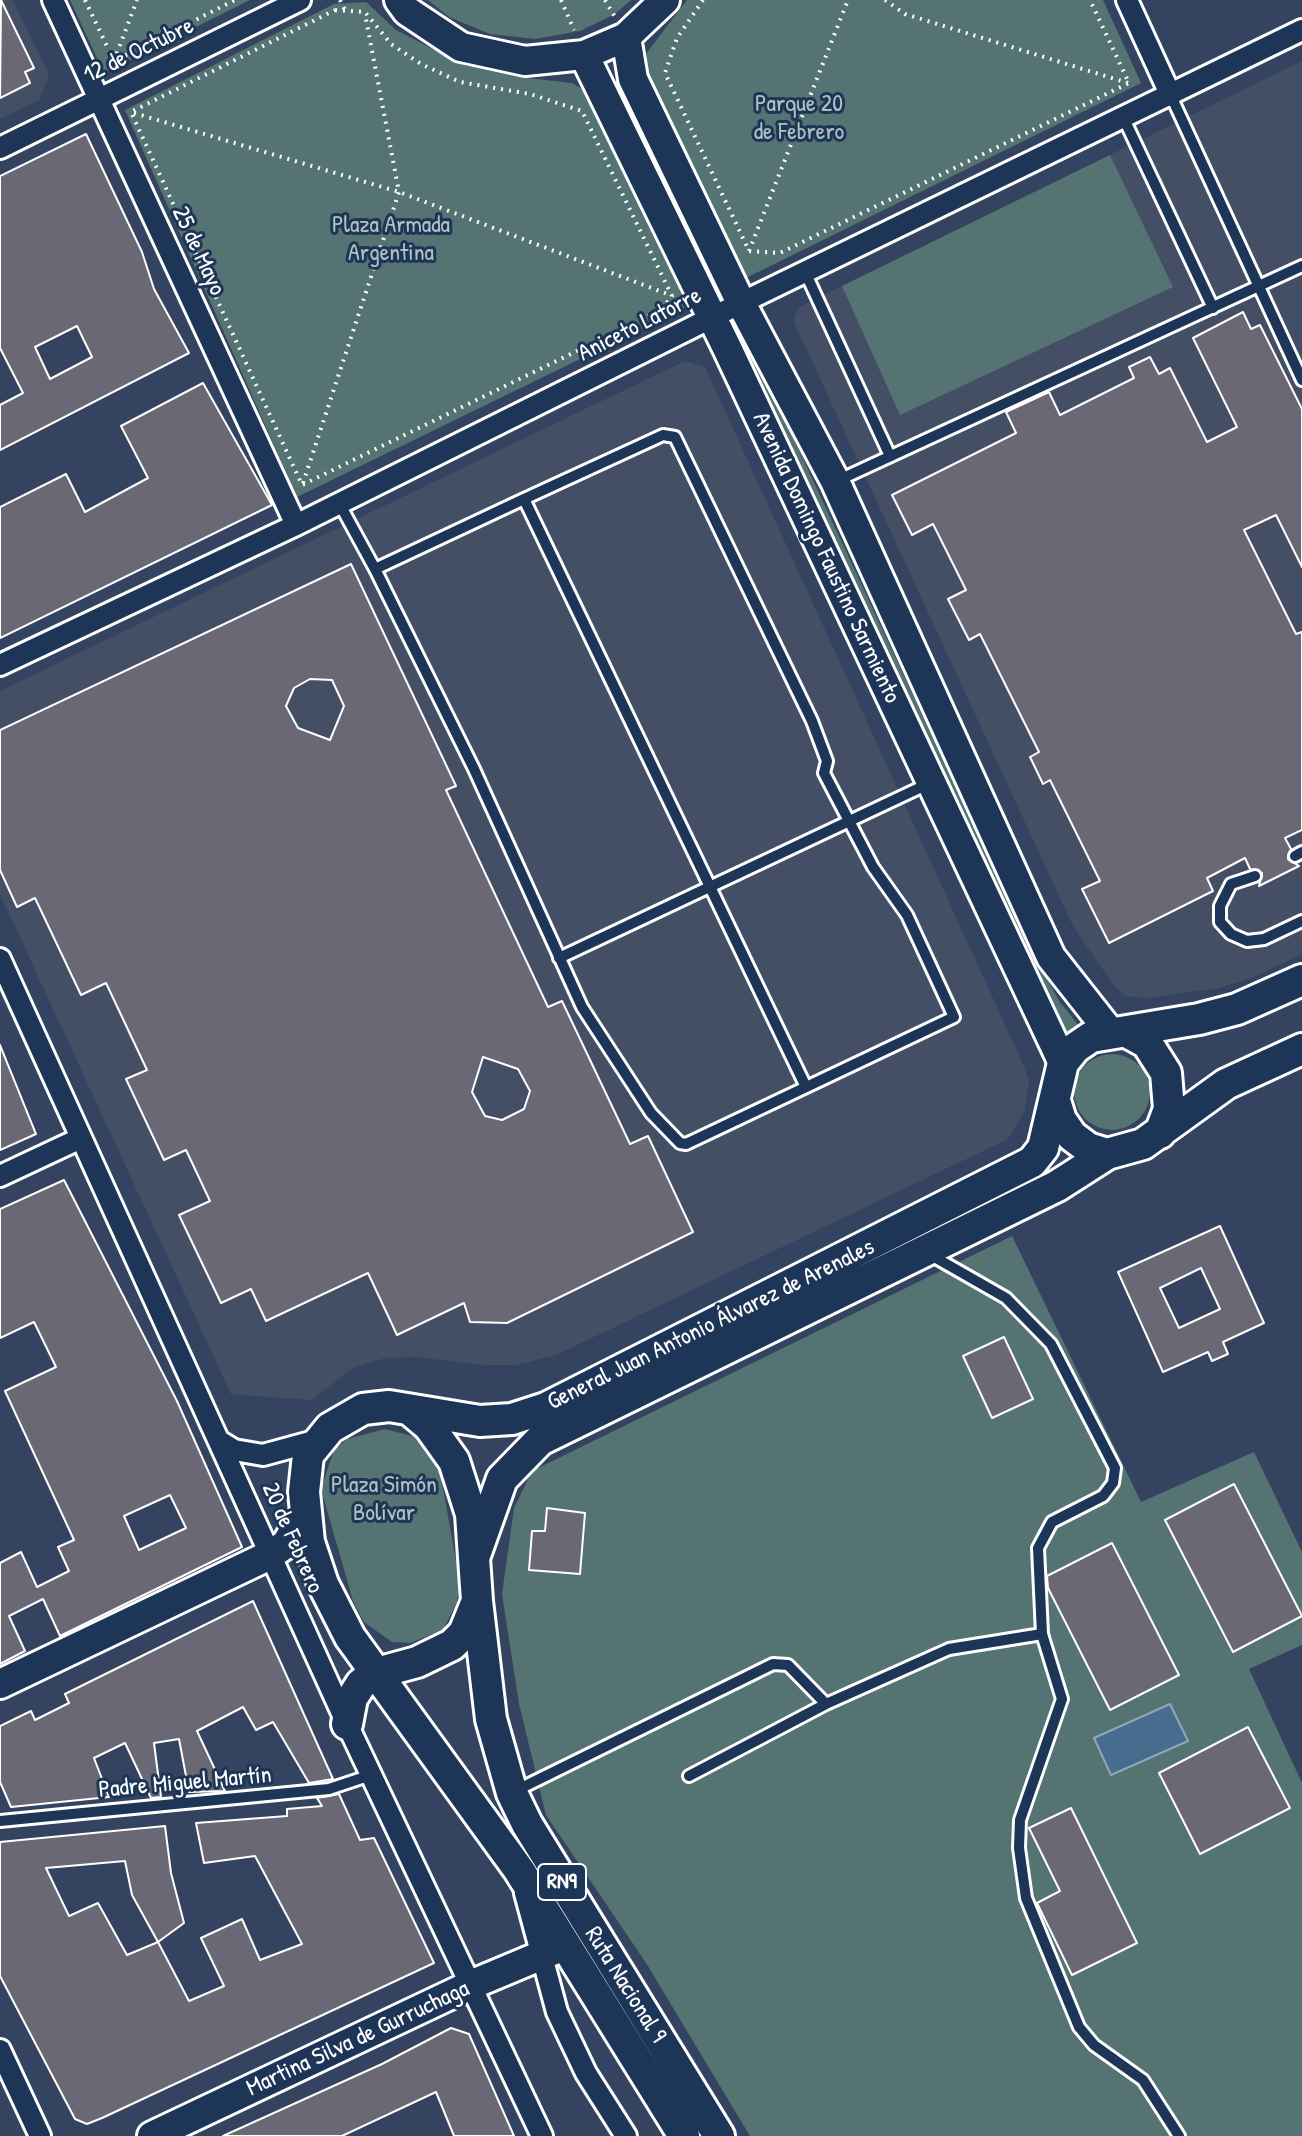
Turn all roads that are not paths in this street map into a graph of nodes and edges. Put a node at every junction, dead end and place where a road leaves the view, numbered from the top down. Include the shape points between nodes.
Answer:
1 (53, 0) edge
2 (300, 0) edge
3 (399, 0) edge
4 (665, 0) edge
5 (1127, 0) edge
6 (1302, 30) edge
7 (626, 37) junction
8 (584, 55) junction
9 (1171, 96) junction
10 (99, 100) junction
11 (1124, 119) junction
12 (0, 148) edge
13 (1302, 266) edge
14 (806, 274) junction
15 (1258, 287) junction
16 (741, 303) junction
17 (1213, 308) junction
18 (712, 318) junction
19 (1302, 380) edge
20 (890, 456) junction
21 (835, 481) junction
22 (524, 499) junction
23 (339, 503) junction
24 (296, 525) junction
25 (375, 569) junction
26 (0, 665) edge
27 (933, 782) junction
28 (848, 822) junction
29 (1255, 876) dead end
30 (710, 887) junction
31 (1302, 921) edge
32 (559, 958) junction
33 (0, 959) edge
34 (1302, 980) edge
35 (1119, 1032) junction
36 (1302, 1049) edge
37 (1063, 1063) junction
38 (806, 1087) junction
39 (1055, 1101) junction
40 (1160, 1133) junction
41 (81, 1138) junction
42 (1107, 1154) junction
43 (0, 1176) edge
44 (924, 1252) junction
45 (408, 1409) junction
46 (318, 1440) junction
47 (221, 1442) junction
48 (304, 1514) junction
49 (270, 1555) junction
50 (474, 1558) junction
51 (477, 1601) junction
52 (1042, 1634) junction
53 (0, 1684) edge
54 (382, 1685) junction
55 (826, 1704) junction
56 (347, 1724) junction
57 (371, 1775) junction
58 (689, 1776) dead end
59 (512, 1793) junction
60 (0, 1821) edge
61 (553, 1950) junction
62 (473, 1984) junction
63 (0, 2050) edge
64 (40, 2136) edge
65 (152, 2136) edge
66 (542, 2136) edge
67 (626, 2136) edge
68 (684, 2136) edge
69 (719, 2136) edge
70 (1179, 2136) edge

1 - 10 street, 25 de Mayo
2 - 10 street, 12 de Octubre
3 - 8 main road via 461,47 525,61
4 - 7 main road
5 - 9 street
6 - 9 street, Aniceto Latorre
7 - 8 main road
7 - 16 main road, Avenida Domingo Faustino Sarmiento via 631,73
8 - 18 main road, Avenida Domingo Faustino Sarmiento
9 - 11 street, Aniceto Latorre
9 - 15 lane
10 - 12 street, 12 de Octubre
10 - 24 street, 25 de Mayo
11 - 14 street, Aniceto Latorre
11 - 17 lane
13 - 15 lane
14 - 16 street, Aniceto Latorre
14 - 20 lane
15 - 17 lane
15 - 19 lane
16 - 18 street, Aniceto Latorre
16 - 21 main road, Avenida Domingo Faustino Sarmiento
17 - 20 lane
18 - 23 street, Aniceto Latorre
18 - 27 main road, Avenida Domingo Faustino Sarmiento
20 - 21 lane
21 - 35 main road, Avenida Domingo Faustino Sarmiento via 1051,957
22 - 25 lane
22 - 28 lane via 663,435 675,437 812,721 827,761 824,773
22 - 30 lane
23 - 24 street, Aniceto Latorre
23 - 25 lane
24 - 26 street, Aniceto Latorre
25 - 32 lane
27 - 28 lane
27 - 37 main road, Avenida Domingo Faustino Sarmiento
28 - 30 lane
28 - 38 lane via 907,915 954,1017
29 - 31 lane via 1231,884 1220,906 1220,922 1231,934 1247,941 1264,939
30 - 32 lane
30 - 38 lane
32 - 38 lane via 612,1058 680,1143
33 - 41 street, 20 de Febrero
34 - 35 main road via 1237,1009
35 - 37 main road via 1091,1037
35 - 40 main road via 1147,1043 1166,1073 1169,1109
36 - 40 main road, General Juan Antonio Álvarez de Arenales via 1226,1084
37 - 39 main road, General Juan Antonio Álvarez de Arenales
39 - 42 main road via 1072,1136
39 - 45 main road, General Juan Antonio Álvarez de Arenales via 1043,1148 1021,1168 546,1408 512,1419 480,1421
40 - 42 main road, General Juan Antonio Álvarez de Arenales
41 - 43 street
41 - 47 street, 20 de Febrero
42 - 44 main road, General Juan Antonio Álvarez de Arenales via 1057,1186
44 - 50 main road, General Juan Antonio Álvarez de Arenales via 540,1440 502,1479
44 - 52 lane via 1006,1298 1051,1344 1115,1468 1113,1483 1103,1496 1052,1522 1043,1534 1038,1548
45 - 46 main road, General Juan Antonio Álvarez de Arenales via 363,1409
45 - 50 main road via 429,1426 454,1461 471,1514
46 - 47 street, General Juan Antonio Álvarez de Arenales via 263,1455
46 - 48 main road via 304,1473
47 - 49 street, 20 de Febrero
48 - 49 main road via 286,1544
48 - 54 main road via 323,1584
49 - 53 main road
49 - 56 street, 20 de Febrero
50 - 51 main road
51 - 54 main road via 464,1633 452,1645
51 - 59 main road, Ruta Nacional 9 / RN9 via 491,1719
52 - 55 lane via 949,1649
52 - 70 lane via 1062,1699 1020,1820 1026,1898 1079,2027 1094,2045 1143,2080
54 - 56 main road via 352,1698
54 - 61 main road, Ruta Nacional 9 / RN9 via 519,1870
55 - 58 lane
55 - 59 lane via 788,1665 773,1664
56 - 57 street, 20 de Febrero
57 - 60 lane, Padre Miguel Martín via 329,1789
57 - 62 street, 20 de Febrero
59 - 69 main road, Ruta Nacional 9 / RN9
61 - 62 main road, Martina Silva de Gurruchaga
61 - 67 street via 569,2039
61 - 68 main road, Ruta Nacional 9 / RN9
62 - 65 main road, Martina Silva de Gurruchaga
62 - 66 street, 20 de Febrero
63 - 64 street

